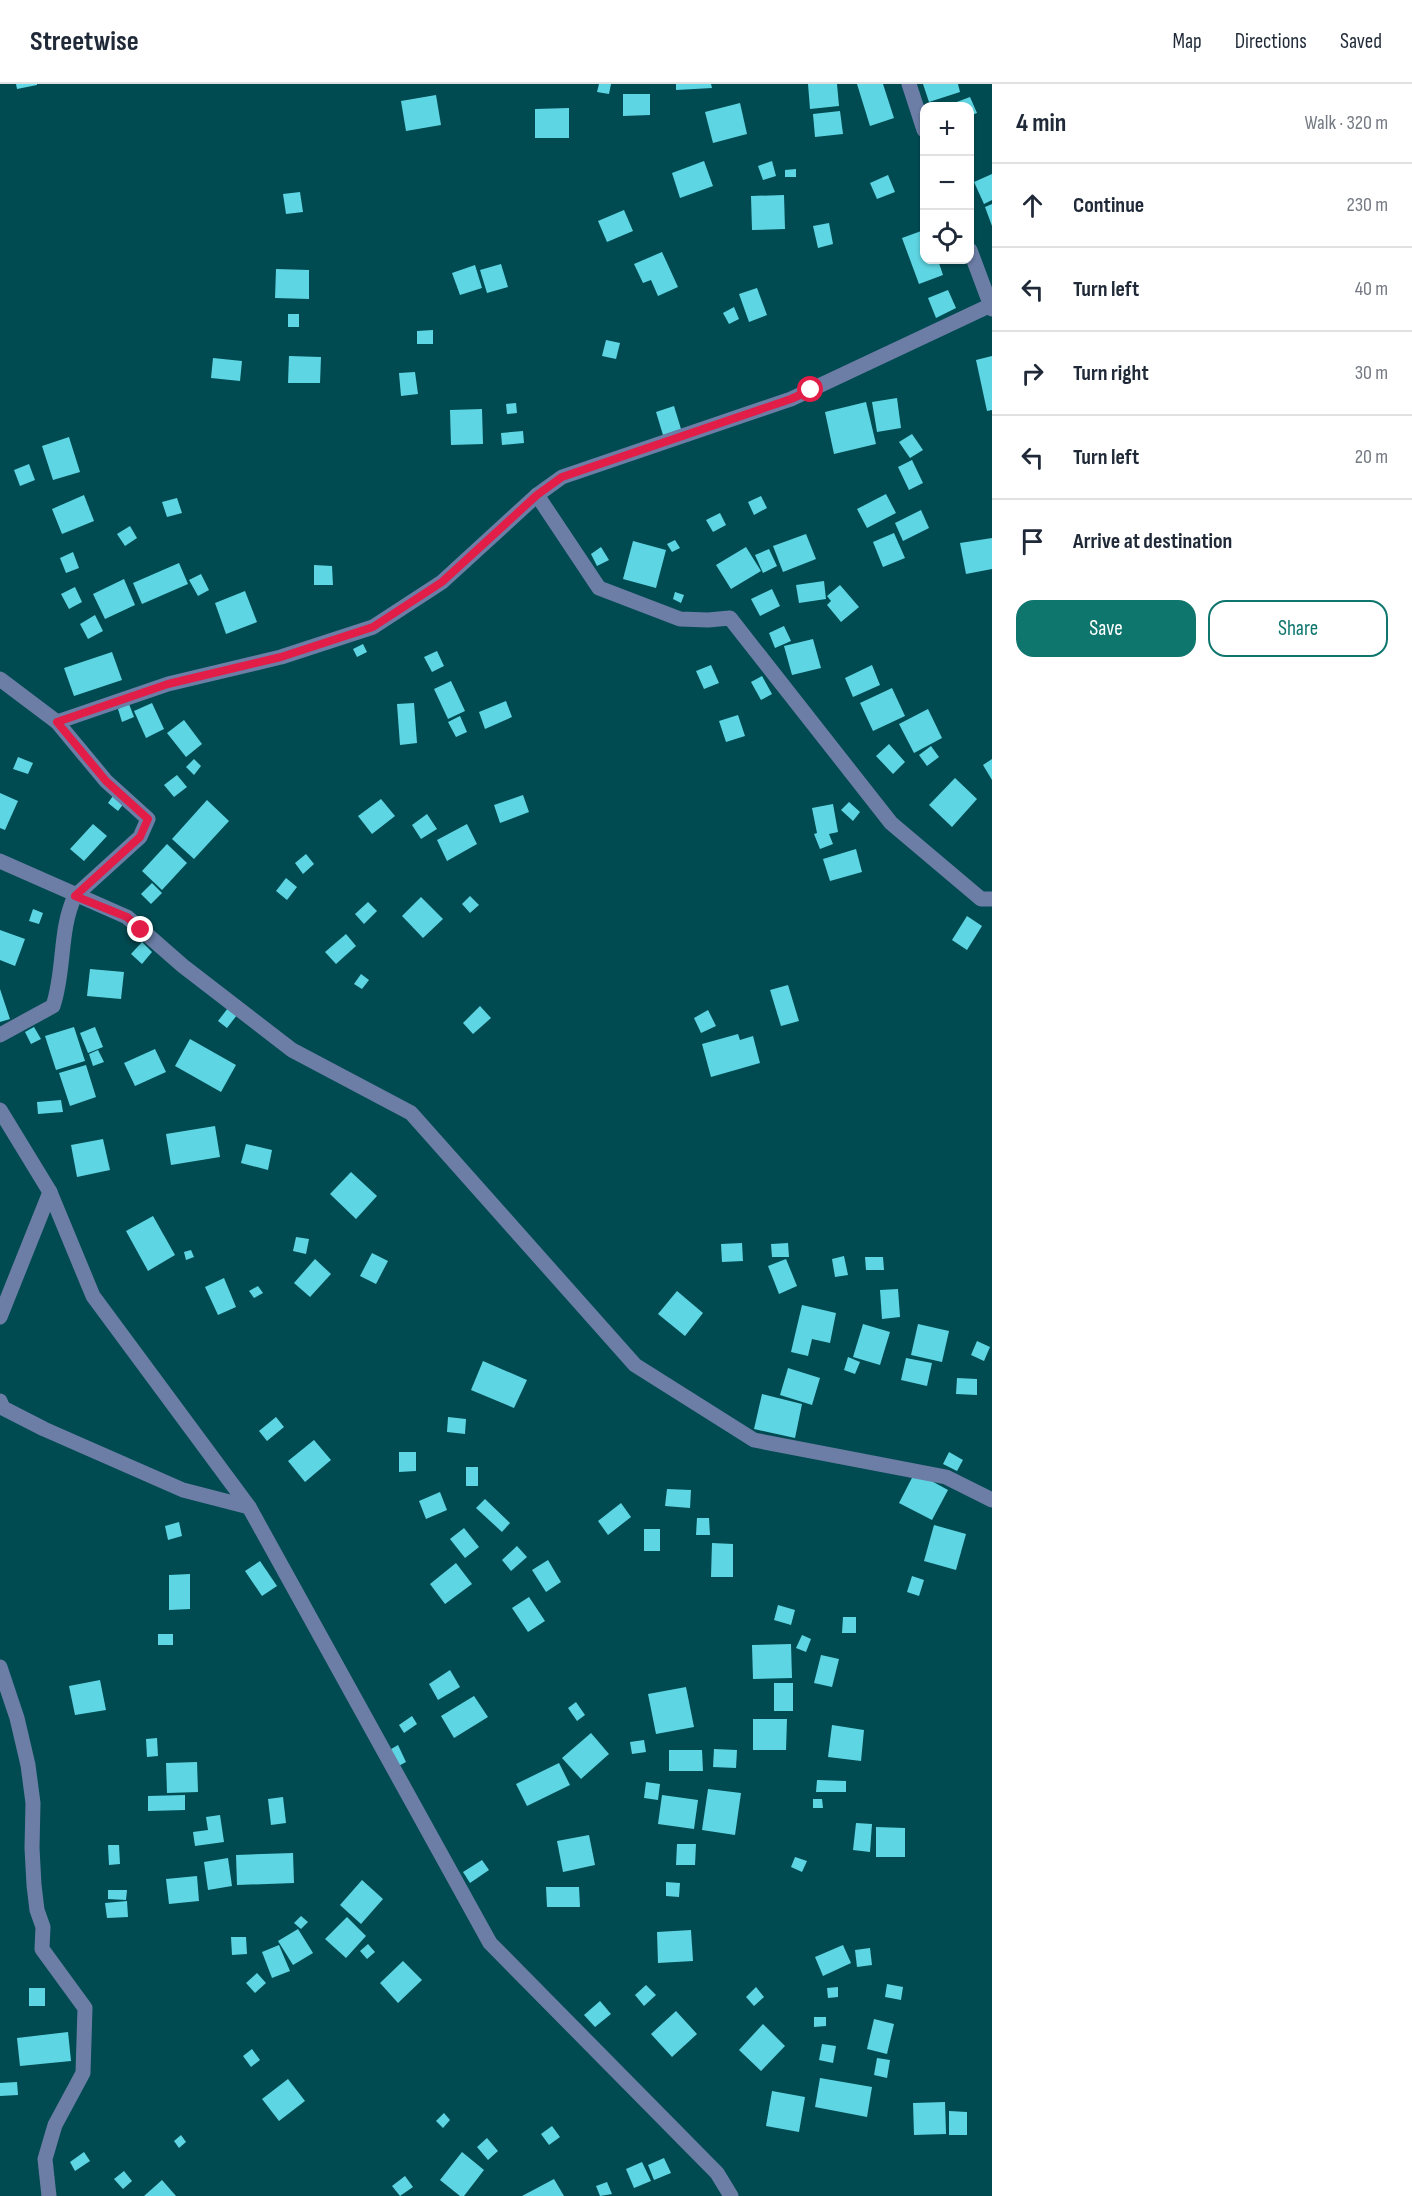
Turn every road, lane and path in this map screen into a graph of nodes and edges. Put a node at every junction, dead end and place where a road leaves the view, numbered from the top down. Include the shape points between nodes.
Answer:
1 (909, 84) edge
2 (920, 118) edge
3 (974, 263) edge
4 (991, 307) edge
5 (537, 495) junction
6 (0, 680) edge
7 (57, 722) junction
8 (0, 861) edge
9 (75, 896) junction
10 (992, 899) edge
11 (0, 1035) edge
12 (0, 1110) edge
13 (50, 1192) junction
14 (0, 1317) edge
15 (1, 1408) edge
16 (992, 1500) edge
17 (249, 1507) junction
18 (0, 1667) edge
19 (49, 2196) edge
20 (731, 2196) edge

1 - 2 street
3 - 4 street
4 - 5 street via 791,399 562,477
5 - 7 street via 442,582 373,627 281,657 168,684
5 - 10 street via 599,588 680,620 730,618 891,823 981,899
6 - 7 street
7 - 9 street via 106,781 148,819 140,837
8 - 9 street
9 - 11 street via 69,909 60,986 53,1006
9 - 16 street via 127,917 183,966 292,1050 411,1113 635,1365 754,1440 946,1476
12 - 13 street
13 - 14 street
13 - 17 street via 93,1296
15 - 17 street via 183,1490
17 - 20 street via 490,1943 717,2174
18 - 19 street via 28,1765 33,1803 34,1885 43,1927 42,1949 85,2008 83,2073 55,2125 45,2158

